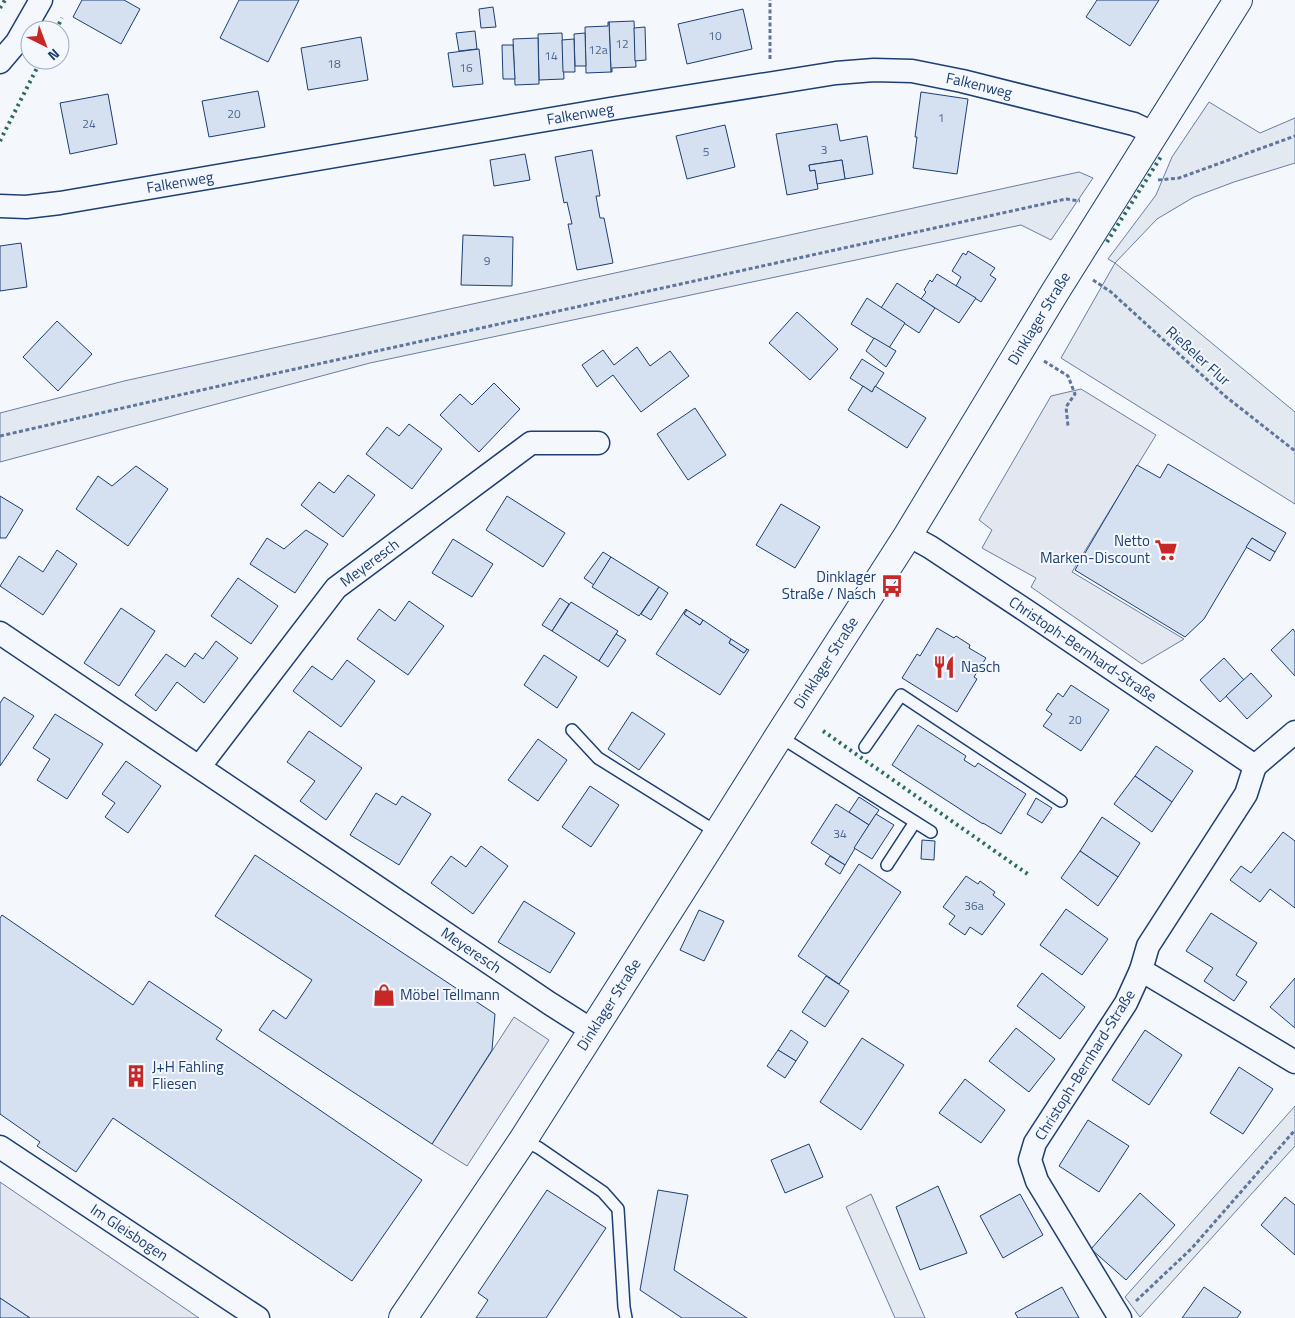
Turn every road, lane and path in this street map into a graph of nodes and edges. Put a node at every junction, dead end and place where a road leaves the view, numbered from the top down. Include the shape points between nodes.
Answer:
1 (41, 0) edge
2 (770, 0) edge
3 (1238, 0) edge
4 (0, 62) edge
5 (770, 84) junction
6 (1155, 134) junction
7 (1295, 136) edge
8 (1156, 180) dead end
9 (1088, 202) dead end
10 (0, 206) edge
11 (1088, 276) dead end
12 (1037, 356) dead end
13 (1068, 426) dead end
14 (0, 436) edge
15 (598, 443) dead end
16 (1295, 451) edge
17 (908, 534) junction
18 (0, 633) edge
19 (572, 730) dead end
20 (1295, 732) edge
21 (779, 736) junction
22 (865, 747) dead end
23 (200, 766) junction
24 (1255, 766) junction
25 (1061, 801) dead end
26 (915, 822) junction
27 (930, 832) dead end
28 (718, 833) junction
29 (887, 865) dead end
30 (1141, 970) junction
31 (593, 1031) junction
32 (1295, 1062) edge
33 (1295, 1130) edge
34 (523, 1140) junction
35 (0, 1147) edge
36 (1118, 1317) edge
37 (258, 1318) edge
38 (403, 1318) edge
39 (626, 1318) edge

1 - 4 street via 18,42
2 - 5 path
3 - 6 main road, Dinklager Straße
5 - 6 street, Falkenweg via 836,73 912,72 962,81 1134,124
5 - 10 street, Falkenweg via 610,108 60,203
6 - 17 main road, Dinklager Straße
7 - 8 path via 1179,178
9 - 14 path via 1066,199
11 - 16 path, Rießeler Flur via 1111,292 1225,396
12 - 13 path via 1068,376 1075,394 1066,407
15 - 23 street, Meyeresch via 531,443 336,588
17 - 21 main road, Dinklager Straße
17 - 24 street, Christoph-Bernhard-Straße
18 - 23 street, Meyeresch
19 - 28 lane via 598,758
20 - 24 street
21 - 26 lane
21 - 28 main road, Dinklager Straße
22 - 25 lane via 901,695
23 - 31 street, Meyeresch
24 - 30 street, Christoph-Bernhard-Straße via 1246,794 1148,946
26 - 27 lane
26 - 29 lane
28 - 31 main road, Dinklager Straße
30 - 32 street
30 - 36 street, Christoph-Bernhard-Straße via 1126,1003 1035,1143 1030,1160 1037,1181
31 - 34 main road, Dinklager Straße
33 - 36 path via 1192,1248
34 - 38 main road, Dinklager Straße
34 - 39 lane via 603,1192 618,1210
35 - 37 street, Im Gleisbogen

